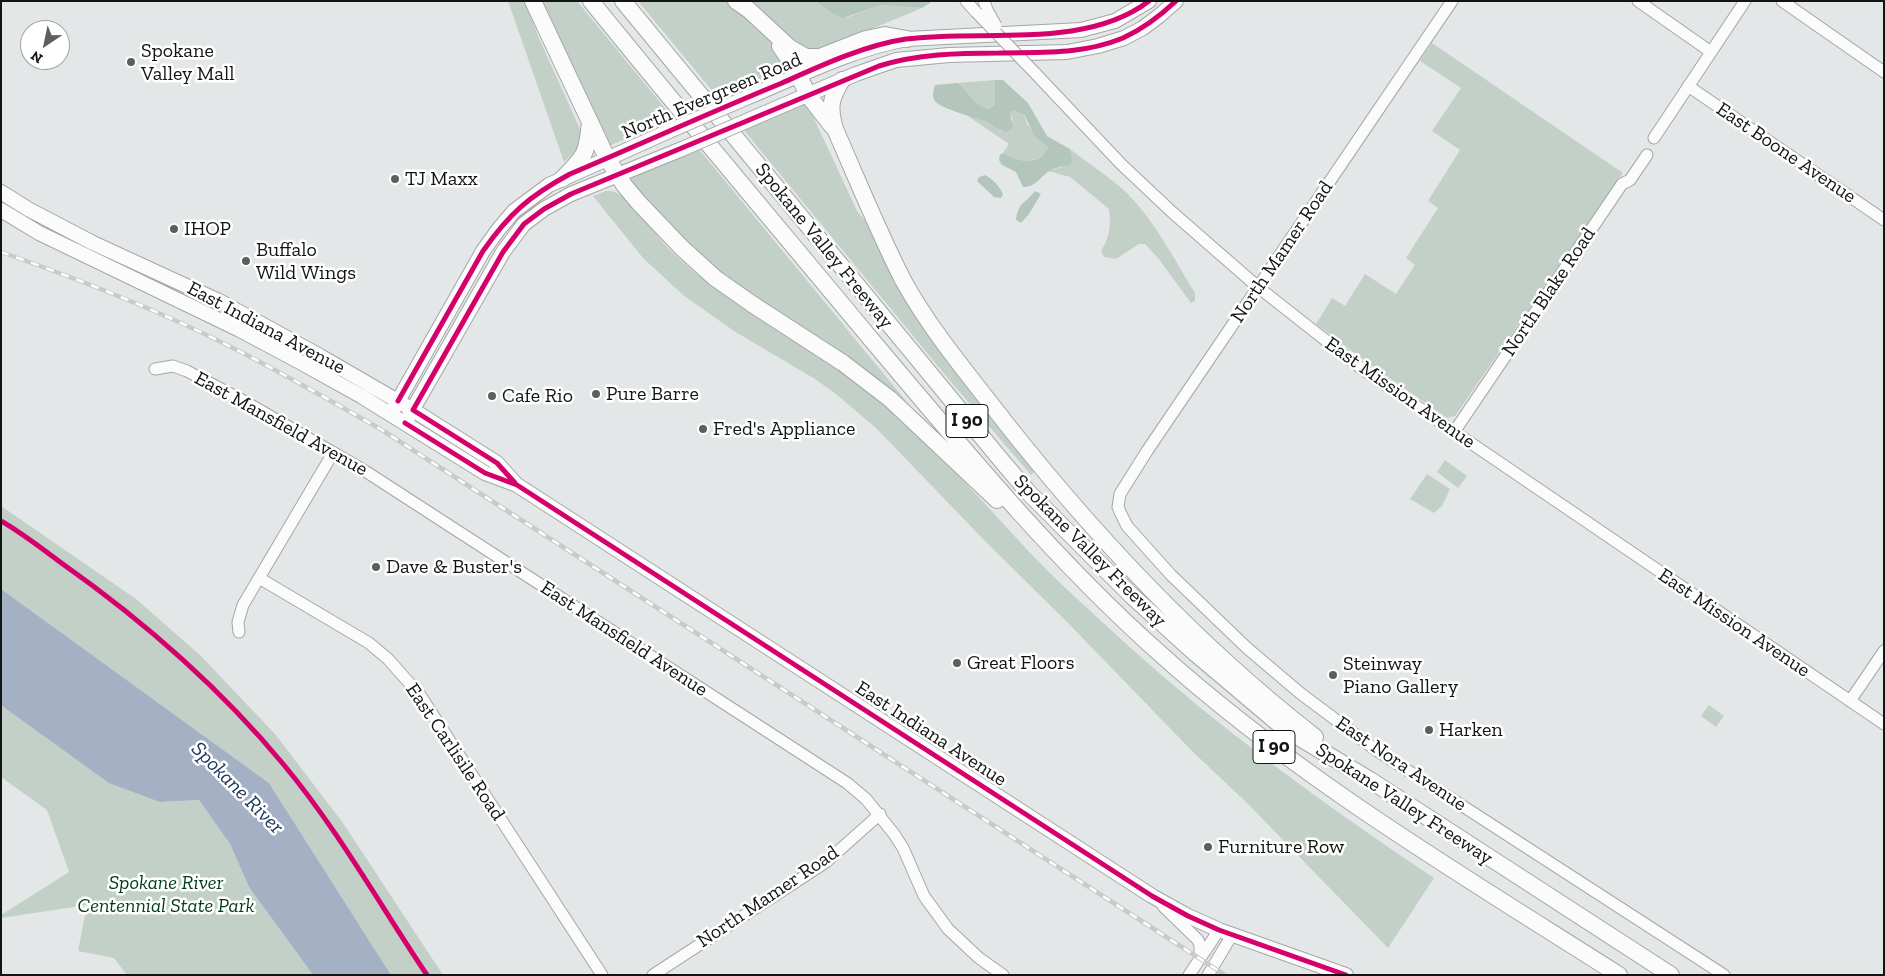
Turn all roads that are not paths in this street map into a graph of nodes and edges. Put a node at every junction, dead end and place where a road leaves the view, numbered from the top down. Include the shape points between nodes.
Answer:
1 (533, 1) edge
2 (591, 1) edge
3 (622, 1) edge
4 (736, 1) edge
5 (966, 1) edge
6 (1140, 1) edge
7 (1149, 1) edge
8 (1176, 1) edge
9 (1452, 1) edge
10 (1638, 1) edge
11 (1744, 1) edge
12 (1782, 1) edge
13 (982, 8) edge
14 (1129, 14) junction
15 (763, 23) junction
16 (907, 39) junction
17 (1711, 52) junction
18 (1884, 72) edge
19 (799, 75) junction
20 (842, 80) junction
21 (1688, 86) junction
22 (808, 94) junction
23 (590, 120) junction
24 (835, 129) junction
25 (1654, 138) dead end
26 (1647, 155) dead end
27 (607, 158) junction
28 (617, 175) junction
29 (562, 179) junction
30 (1, 192) edge
31 (1, 210) edge
32 (1884, 220) edge
33 (1258, 287) junction
34 (154, 370) dead end
35 (398, 401) junction
36 (413, 410) junction
37 (390, 414) junction
38 (405, 423) junction
39 (1454, 432) junction
40 (333, 453) junction
41 (517, 485) junction
42 (1118, 507) joint
43 (1034, 530) junction
44 (259, 578) junction
45 (239, 632) dead end
46 (1884, 651) edge
47 (1850, 701) junction
48 (1884, 724) edge
49 (1370, 780) junction
50 (880, 814) junction
51 (1152, 896) junction
52 (1226, 932) junction
53 (1200, 959) junction
54 (602, 975) edge
55 (653, 975) edge
56 (1003, 975) edge
57 (1189, 975) edge
58 (1208, 975) edge
59 (1346, 975) edge
60 (1619, 975) edge
61 (1671, 975) edge
62 (1724, 975) edge

1 - 23 highway
2 - 43 highway, Spokane Valley Freeway / I 90 via 771,220
3 - 49 highway, Spokane Valley Freeway / I 90 via 1029,493 1132,596 1254,704 1285,729
4 - 15 highway
5 - 13 street
6 - 14 street
7 - 14 main road, North Evergreen Road
8 - 20 main road, North Evergreen Road via 1143,28 1098,46 1067,52 922,56 896,60
9 - 33 street, North Mamer Road
10 - 17 street
11 - 17 street
12 - 18 street
13 - 33 street, East Mission Avenue, bridge via 1008,44 1121,164
14 - 16 main road, North Evergreen Road via 1098,26 1064,32
15 - 16 highway via 790,48 806,57 820,57 866,39 886,35
15 - 19 highway
16 - 19 main road, North Evergreen Road via 835,60
17 - 21 street
19 - 22 highway
19 - 27 main road, North Evergreen Road, bridge
20 - 22 main road, North Evergreen Road
20 - 24 highway via 831,104
21 - 25 street
21 - 32 street, East Boone Avenue
22 - 24 highway
22 - 28 main road, North Evergreen Road, bridge
23 - 27 highway
23 - 29 highway via 586,152
24 - 49 highway via 903,280 925,316 1028,452 1121,557 1193,630 1304,729
26 - 39 street, North Blake Road via 1630,180 1622,184
27 - 28 highway
27 - 29 main road, North Evergreen Road
28 - 36 main road, North Evergreen Road via 551,205 524,224 503,252
28 - 43 highway via 639,203 715,278 867,381 918,424 984,489
29 - 35 main road, North Evergreen Road via 524,202 498,230
30 - 35 main road, East Indiana Avenue via 94,243 219,302
31 - 37 main road, East Indiana Avenue via 39,233 309,366
33 - 39 street, East Mission Avenue via 1362,369
33 - 42 street, North Mamer Road via 1147,451 1120,494
34 - 40 street, East Mansfield Avenue via 173,366 187,371
35 - 36 main road, East Indiana Avenue
35 - 37 main road, North Evergreen Road
36 - 38 main road, North Evergreen Road
36 - 41 main road, East Indiana Avenue via 497,463
37 - 38 main road, East Indiana Avenue
38 - 41 main road, East Indiana Avenue via 485,473
39 - 47 street, East Mission Avenue
40 - 44 street
40 - 50 street, East Mansfield Avenue via 366,471 831,773 866,799
41 - 51 main road, East Indiana Avenue
42 - 62 street, East Nora Avenue via 1127,526 1142,544 1199,604 1272,669 1340,723 1423,782
43 - 60 highway, Spokane Valley Freeway / I 90 via 1116,614 1272,746 1352,803
44 - 45 street via 243,605
44 - 54 street, East Carlisile Road via 369,643 405,677 420,695
46 - 47 street
47 - 48 street, East Mission Avenue
49 - 61 highway, Spokane Valley Freeway / I 90
50 - 55 street, North Mamer Road via 826,862
50 - 56 street, East Mansfield Avenue via 903,848 924,896 936,913 963,944
51 - 52 main road, East Indiana Avenue
51 - 53 street via 1198,940
52 - 53 street
52 - 58 street
52 - 59 main road, East Indiana Avenue
53 - 57 street

